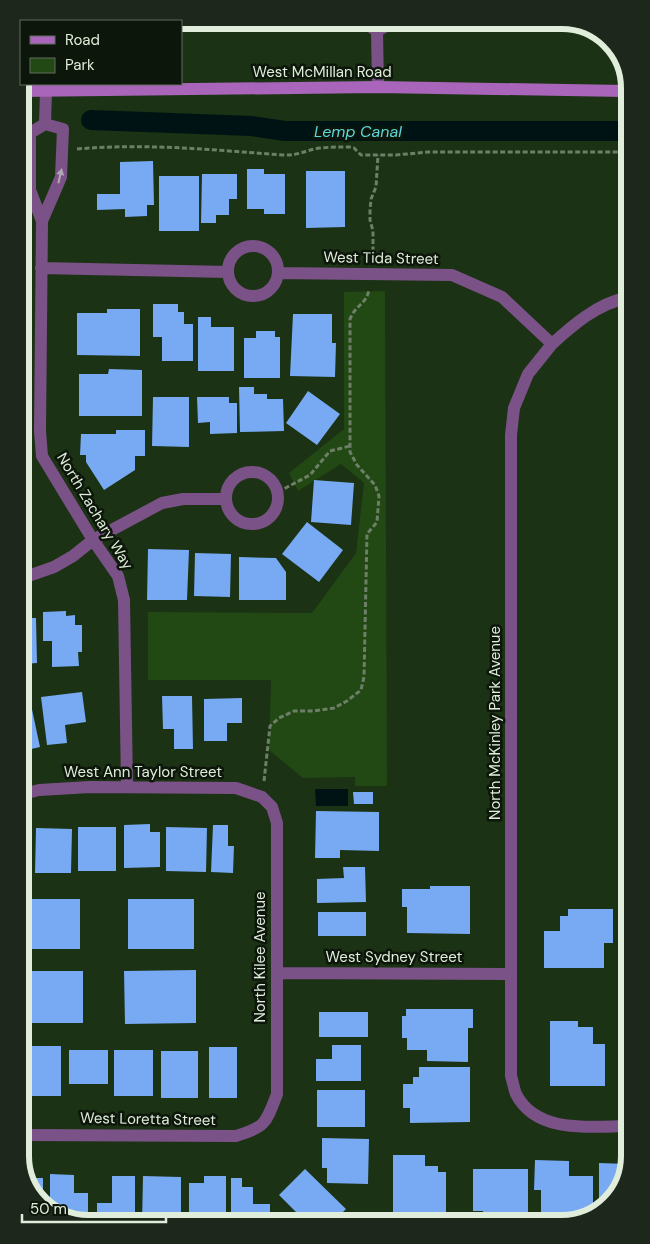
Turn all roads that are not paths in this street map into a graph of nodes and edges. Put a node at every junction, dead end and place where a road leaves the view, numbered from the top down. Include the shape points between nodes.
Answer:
1 (374, 29) edge
2 (381, 29) edge
3 (377, 31) junction
4 (378, 87) junction
5 (29, 91) edge
6 (46, 91) junction
7 (621, 92) edge
8 (45, 124) junction
9 (42, 221) junction
10 (41, 268) junction
11 (228, 272) junction
12 (278, 273) junction
13 (621, 299) edge
14 (552, 344) junction
15 (226, 499) junction
16 (93, 540) junction
17 (29, 575) edge
18 (127, 786) junction
19 (29, 793) edge
20 (262, 797) joint
21 (277, 973) junction
22 (511, 974) junction
23 (267, 1120) joint
24 (621, 1126) edge
25 (29, 1134) edge

1 - 3 street
2 - 3 street
3 - 4 street
4 - 6 main road, West McMillan Road
4 - 7 main road, West McMillan Road
5 - 6 main road, West McMillan Road
6 - 8 street
8 - 9 street, North Zachary Way via 30,133 30,190
9 -> 8 street, North Zachary Way via 62,176 63,129
9 - 10 street, North Zachary Way
10 - 11 street
10 - 16 street, North Zachary Way via 42,456
11 - 12 street via 234,288 248,296 257,296 272,288
11 - 12 street via 232,256 245,247 254,246 269,251
12 - 14 street, West Tida Street via 452,275 502,298
13 - 14 street via 579,320
14 - 22 street, North McKinley Park Avenue via 528,374 514,408 511,435
15 - 15 street via 227,490 237,477 254,472 262,474 275,485 279,501 271,517 264,522 247,524 232,515
15 - 16 street via 183,499 162,503
16 - 17 street via 54,567
16 - 18 street, North Zachary Way via 118,576 124,600
18 - 19 street, West Ann Taylor Street
18 - 20 street, West Ann Taylor Street via 236,788
20 - 21 street, North Kilee Avenue via 272,807 277,823
21 - 22 street, West Sydney Street
21 - 23 street, North Kilee Avenue via 277,1094
22 - 24 street, North McKinley Park Avenue via 511,1076 526,1109 561,1126
23 - 25 street, West Loretta Street via 254,1130 236,1136

